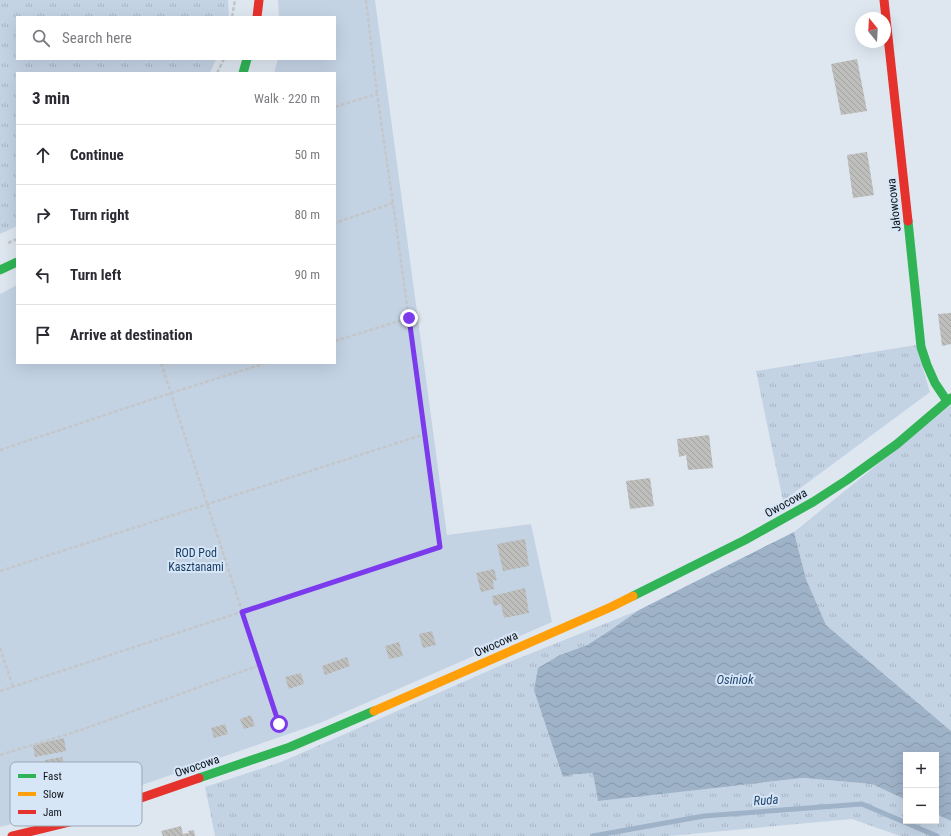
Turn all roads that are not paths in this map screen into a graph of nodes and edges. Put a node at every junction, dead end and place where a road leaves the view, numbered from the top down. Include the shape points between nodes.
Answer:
1 (259, 0) edge
2 (884, 0) edge
3 (257, 16) edge
4 (247, 60) edge
5 (243, 72) edge
6 (16, 262) edge
7 (0, 270) edge
8 (949, 399) edge
9 (142, 798) edge
10 (53, 826) edge
11 (12, 836) edge

1 - 3 street
2 - 8 street, Jałowcowa via 921,347 935,383
4 - 5 street
6 - 7 street
8 - 9 street, Owocowa via 897,444 813,502 745,540 611,607 290,747
10 - 11 street, Owocowa

